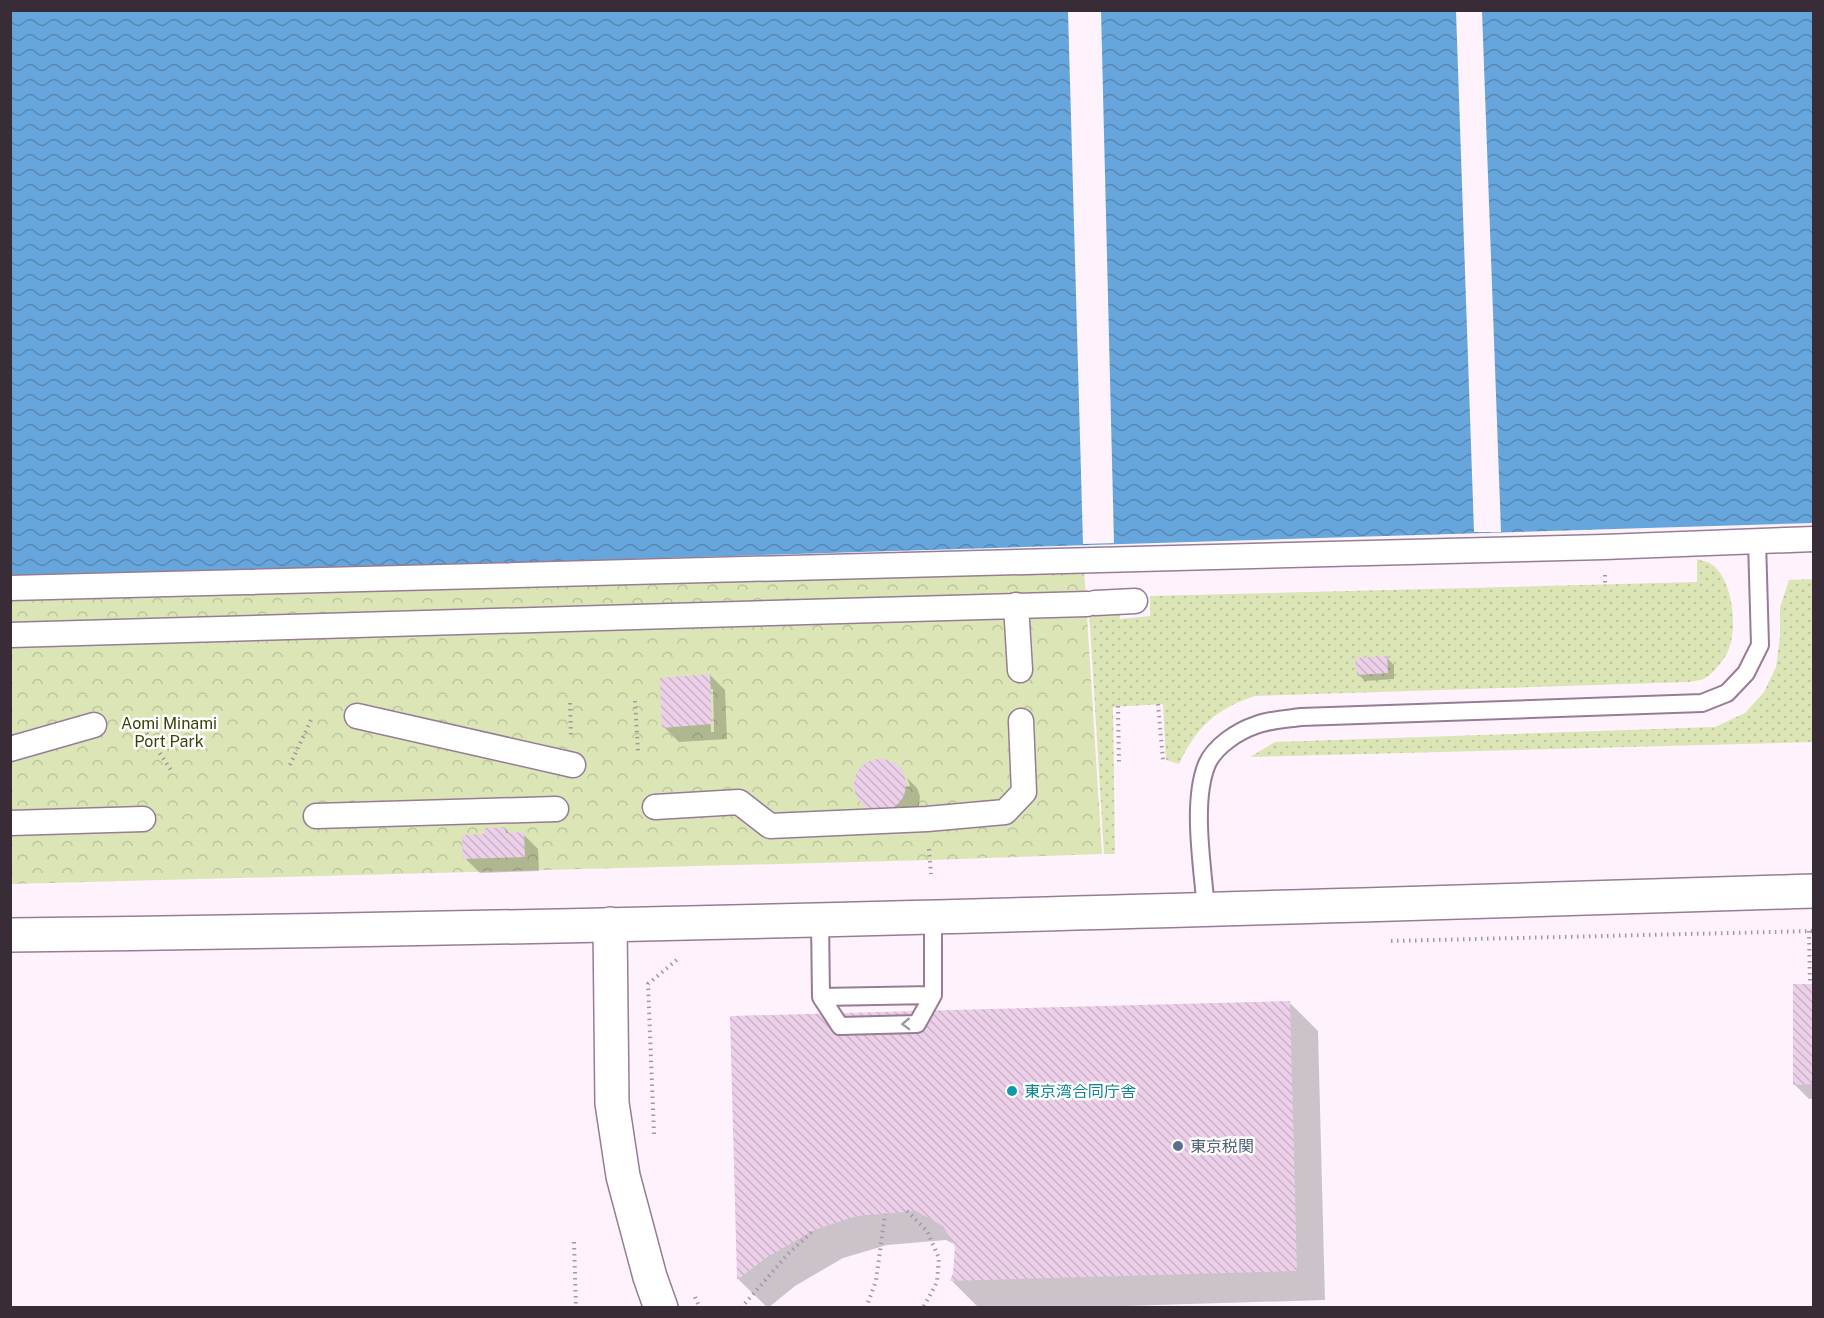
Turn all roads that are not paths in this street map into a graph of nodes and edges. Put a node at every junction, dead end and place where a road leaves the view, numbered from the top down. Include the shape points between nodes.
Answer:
1 (1814, 539) edge
2 (1757, 542) junction
3 (10, 588) edge
4 (1135, 602) dead end
5 (1016, 605) junction
6 (10, 635) edge
7 (1020, 670) dead end
8 (357, 716) dead end
9 (1021, 721) dead end
10 (94, 725) dead end
11 (10, 749) edge
12 (572, 755) road end
13 (655, 807) dead end
14 (556, 809) dead end
15 (316, 816) dead end
16 (142, 819) dead end
17 (10, 823) edge
18 (1814, 891) edge
19 (1206, 910) junction
20 (933, 917) junction
21 (820, 920) junction
22 (610, 924) junction
23 (10, 935) edge
24 (933, 995) junction
25 (821, 997) junction
26 (661, 1308) edge

1 - 2 street
2 - 3 street
2 - 19 lane via 1760,645 1746,673 1727,693 1702,703 1301,717 1257,724 1228,738 1208,763 1199,796
4 - 5 street
5 - 6 street
5 - 7 street
8 - 12 street
9 - 13 street via 1024,792 1005,812 770,826 739,802
10 - 11 street
14 - 15 street
16 - 17 street
18 - 19 street
19 - 20 street
20 - 21 street
20 - 24 lane
21 - 22 street
21 - 25 lane
22 - 23 street
22 - 26 street via 612,1103 623,1176
24 - 25 lane
24 -> 25 lane via 917,1024 840,1026

